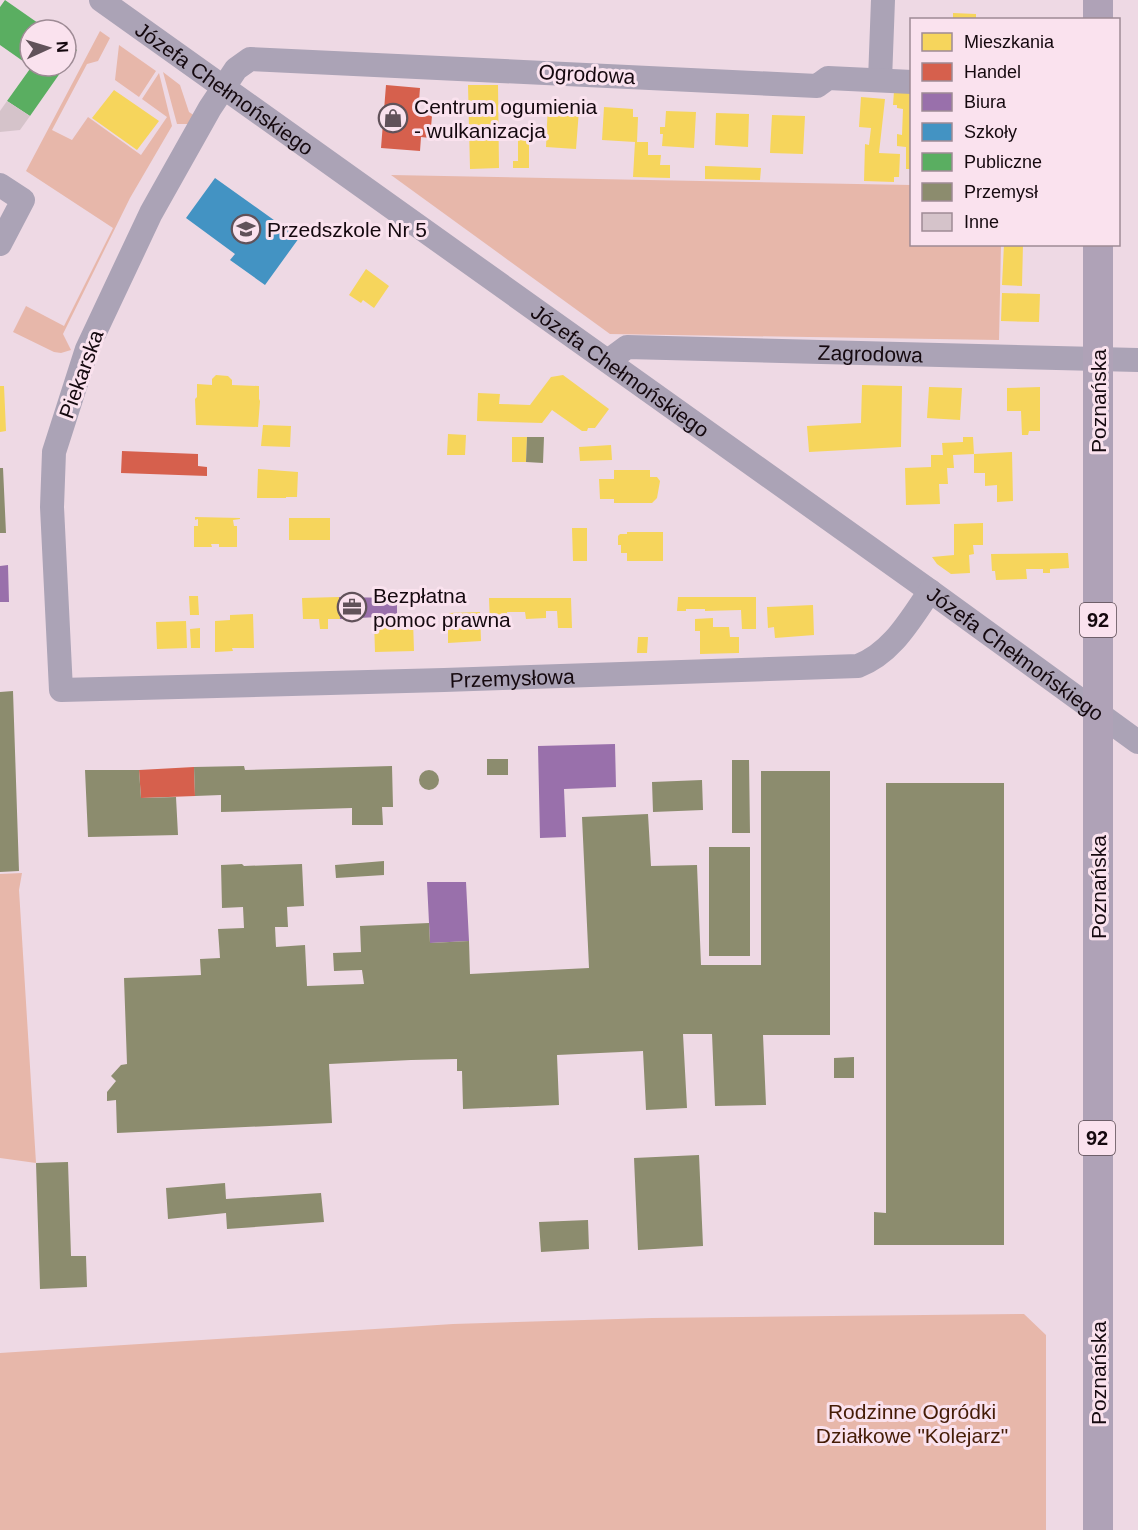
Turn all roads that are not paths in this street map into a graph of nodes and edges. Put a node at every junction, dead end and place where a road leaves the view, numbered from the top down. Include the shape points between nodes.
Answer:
1 (101, 0) edge
2 (883, 0) edge
3 (1098, 0) edge
4 (1098, 18) edge
5 (880, 80) junction
6 (910, 82) edge
7 (224, 87) junction
8 (0, 185) edge
9 (0, 244) edge
10 (1098, 246) edge
11 (1098, 359) junction
12 (1138, 360) edge
13 (608, 362) junction
14 (930, 591) junction
15 (61, 690) joint
16 (1098, 714) junction
17 (1138, 742) edge
18 (1098, 1530) edge

1 - 7 street, Józefa Chełmońskiego
2 - 5 street
3 - 4 main road
5 - 6 street
5 - 7 street, Ogrodowa via 828,78 817,86 250,58 236,69
7 - 13 street, Józefa Chełmońskiego
7 - 15 street, Piekarska via 151,213 112,294 81,366 54,452 52,507
8 - 9 street via 23,200
10 - 11 main road, Poznańska / 92
11 - 12 street, Zagrodowa
11 - 13 street, Zagrodowa via 627,347
11 - 16 main road, Poznańska / 92
13 - 14 street, Józefa Chełmońskiego
14 - 15 street, Przemysłowa via 887,649 858,666
14 - 16 street, Józefa Chełmońskiego
16 - 17 street, Józefa Chełmońskiego
16 - 18 main road, Poznańska / 92

